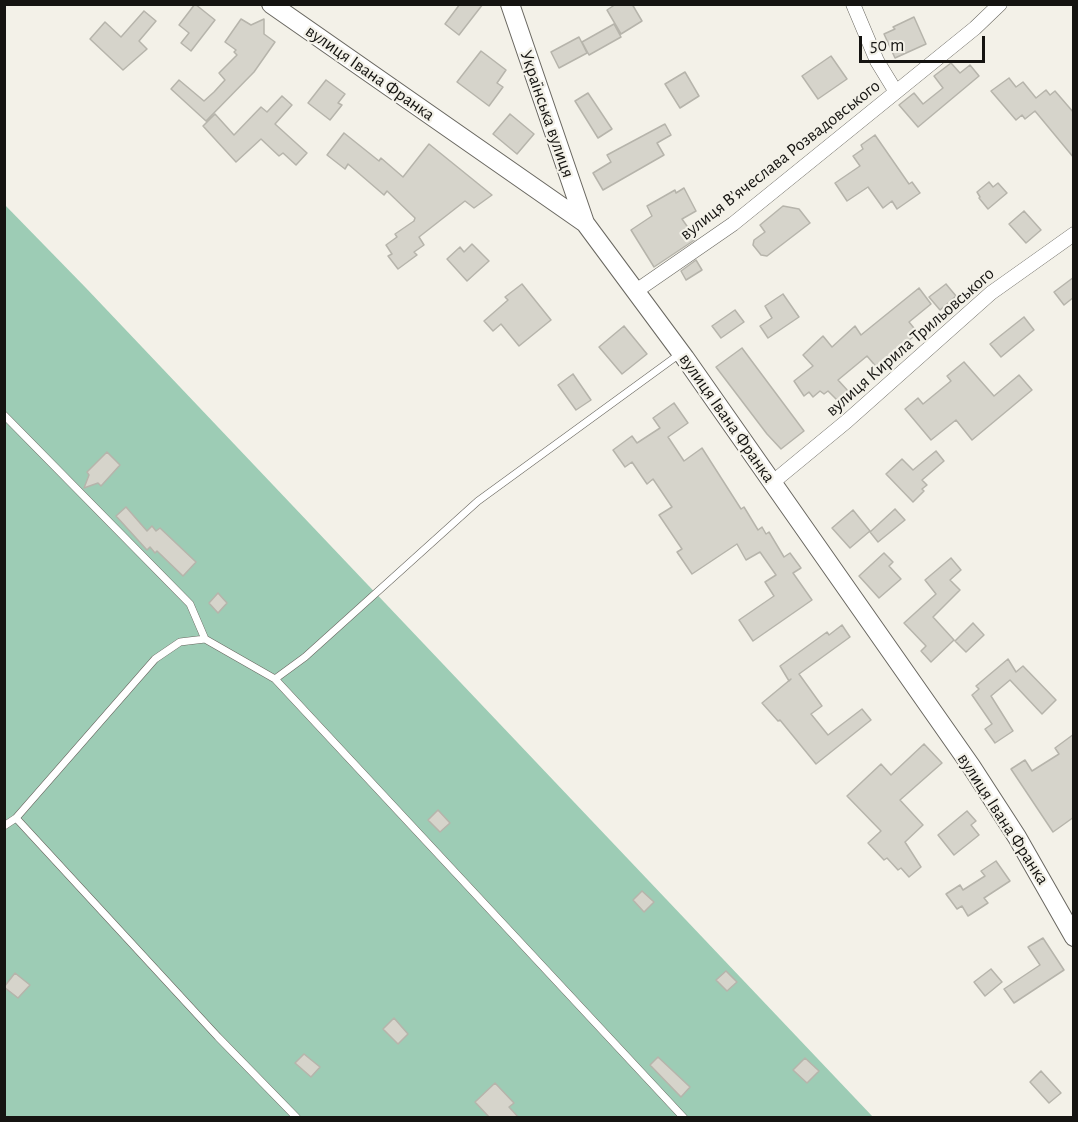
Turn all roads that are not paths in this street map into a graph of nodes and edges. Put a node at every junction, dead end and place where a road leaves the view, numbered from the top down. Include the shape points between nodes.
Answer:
1 (271, 4) edge
2 (510, 4) edge
3 (853, 4) edge
4 (1000, 4) edge
5 (896, 92) junction
6 (585, 223) junction
7 (1074, 234) edge
8 (636, 291) junction
9 (681, 353) junction
10 (4, 415) edge
11 (773, 482) junction
12 (205, 639) junction
13 (275, 679) junction
14 (16, 818) junction
15 (4, 826) edge
16 (1074, 937) edge
17 (297, 1118) edge
18 (684, 1118) edge

1 - 6 street, вулиця Івана Франка
2 - 6 street, Українська вулиця
3 - 5 street, вулиця Вʼячеслава Розвадовського via 877,61
4 - 5 street
5 - 8 street, вулиця Вʼячеслава Розвадовського via 733,224
6 - 8 street, вулиця Івана Франка
7 - 11 street, вулиця Кирила Трильовського via 991,293
8 - 9 street, вулиця Івана Франка
9 - 11 street, вулиця Івана Франка
9 - 13 lane via 478,501 305,657
10 - 12 lane via 190,604
11 - 16 street, вулиця Івана Франка via 976,775
12 - 13 lane
12 - 14 lane via 180,642 155,659
13 - 18 lane
14 - 15 lane
14 - 17 lane

